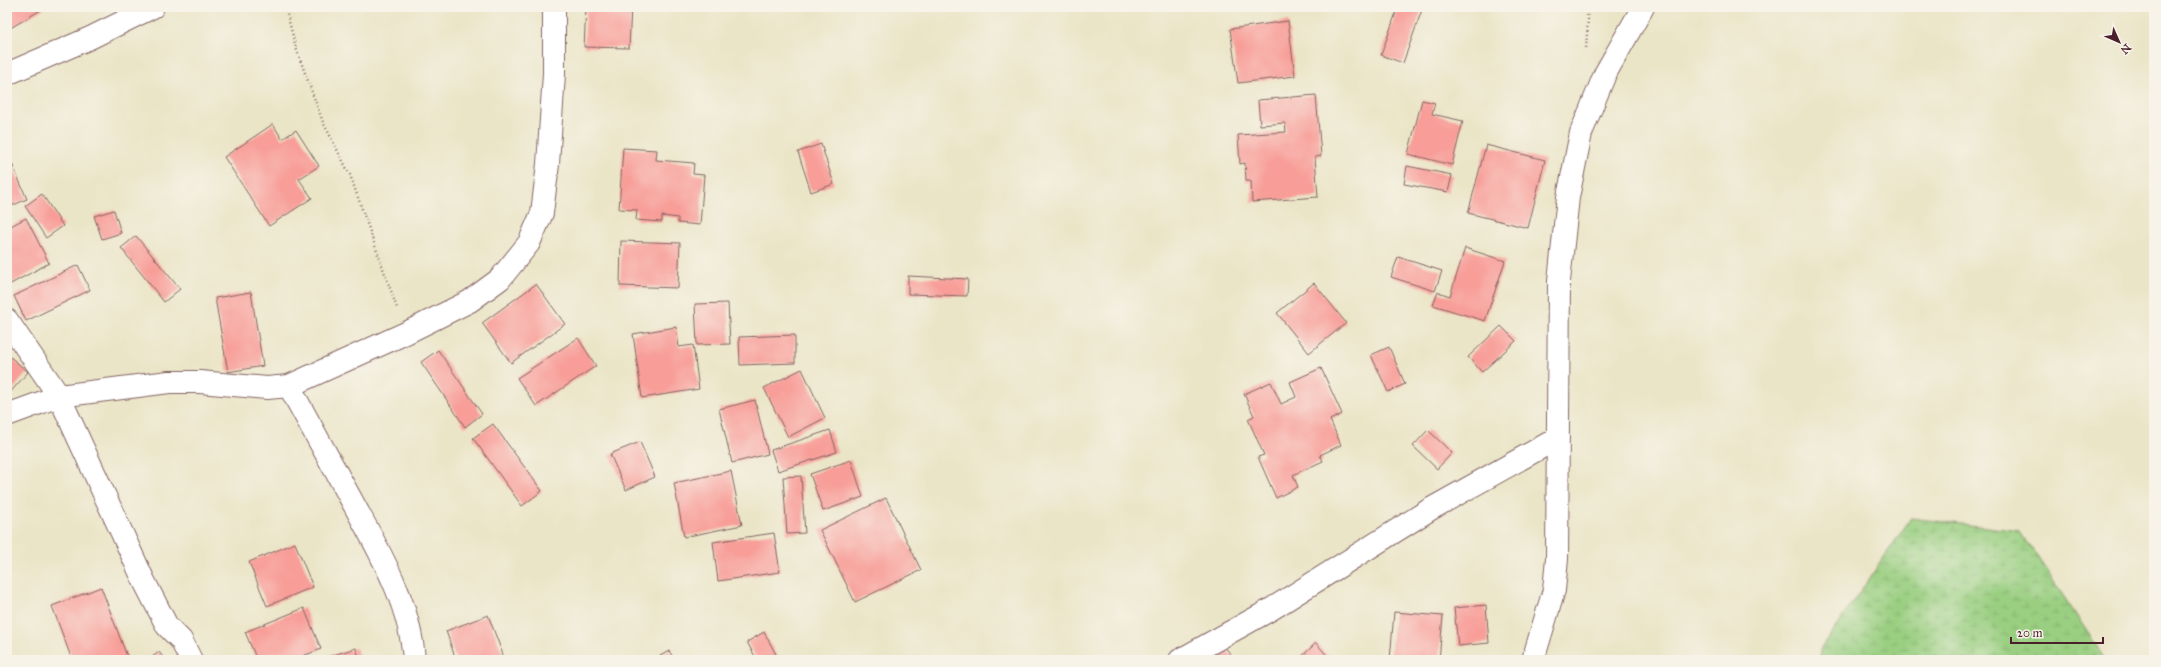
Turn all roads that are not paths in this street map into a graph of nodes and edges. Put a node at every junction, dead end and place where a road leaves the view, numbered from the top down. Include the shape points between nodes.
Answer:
1 (154, 7) edge
2 (554, 7) edge
3 (1643, 7) edge
4 (7, 74) edge
5 (7, 320) edge
6 (289, 386) junction
7 (59, 396) junction
8 (7, 415) edge
9 (1558, 438) junction
10 (191, 660) edge
11 (414, 660) edge
12 (1180, 660) edge
13 (1533, 660) edge

1 - 4 street
2 - 6 street via 554,74 548,164 542,213 529,243 500,279 470,301
3 - 9 street via 1605,74 1581,133 1574,166 1559,281
5 - 7 street
6 - 7 street via 266,388 169,382
6 - 11 street via 383,557 401,599 413,640
7 - 8 street
7 - 10 street via 144,581 167,626 181,640
9 - 12 street via 1429,510 1270,610
9 - 13 street via 1557,559 1554,590

